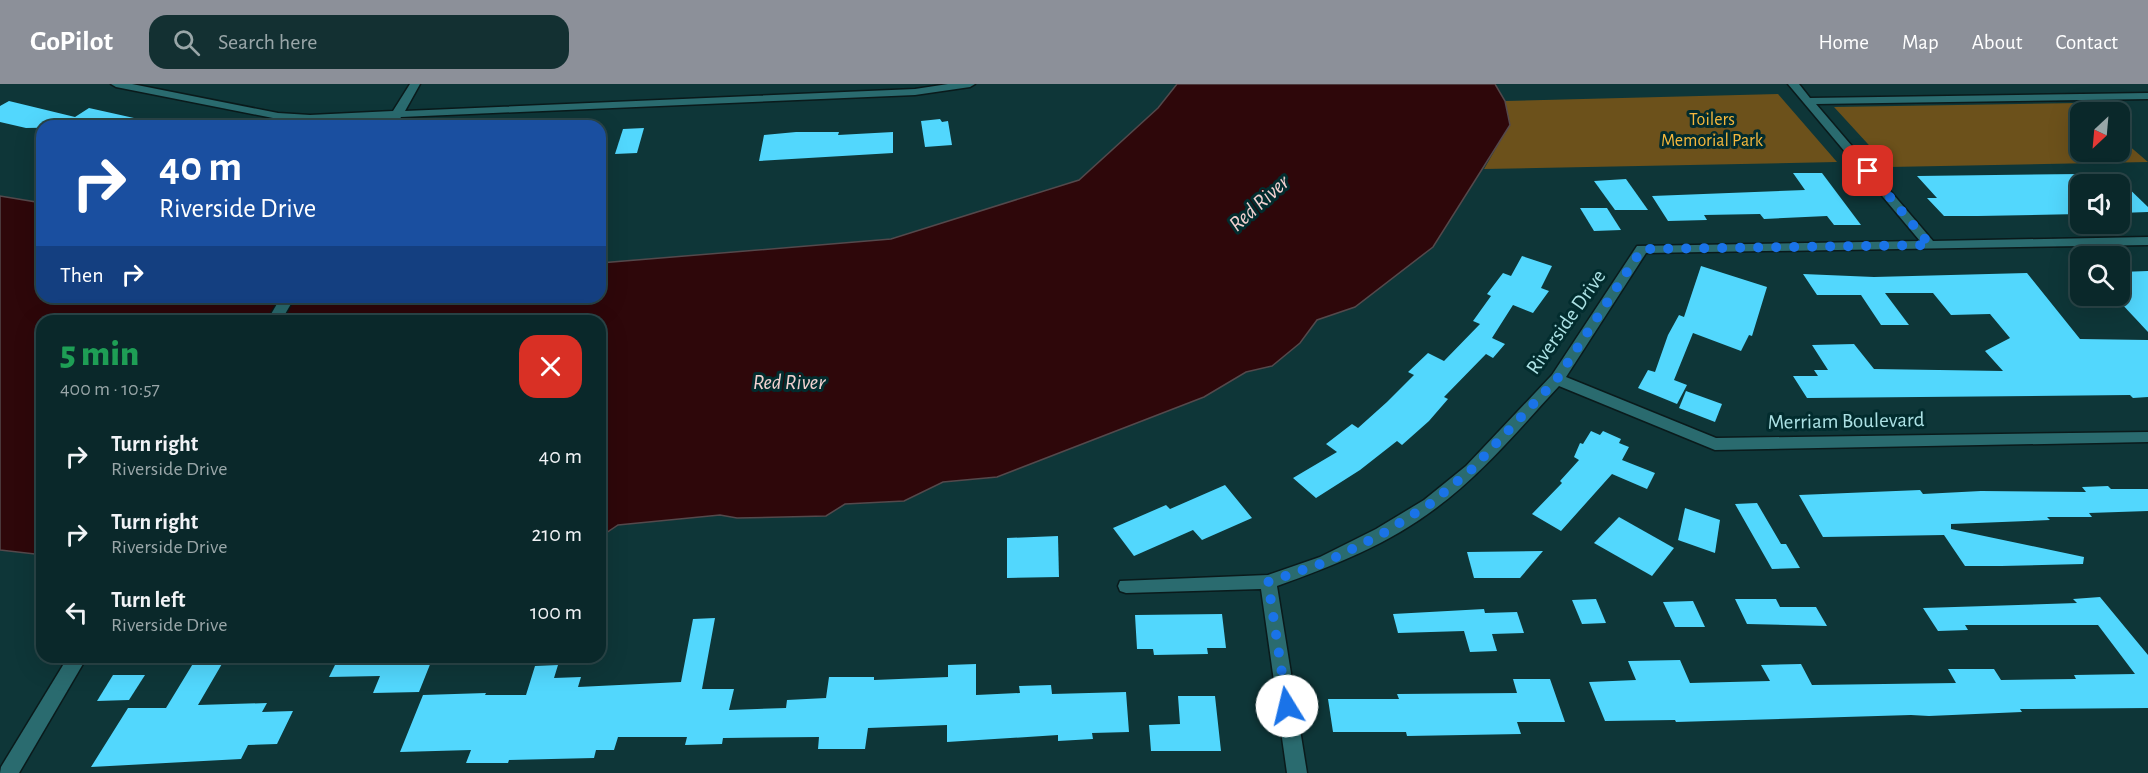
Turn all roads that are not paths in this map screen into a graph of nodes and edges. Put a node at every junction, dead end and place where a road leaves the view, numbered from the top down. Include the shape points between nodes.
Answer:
1 (116, 84) edge
2 (416, 84) edge
3 (970, 84) edge
4 (1793, 84) edge
5 (2148, 96) edge
6 (1808, 101) junction
7 (397, 115) junction
8 (394, 120) edge
9 (2148, 241) edge
10 (1930, 245) junction
11 (1557, 379) junction
12 (2148, 437) edge
13 (1268, 582) junction
14 (1126, 586) dead end
15 (74, 663) edge
16 (8, 773) edge
17 (1297, 773) edge

1 - 7 street via 278,116
2 - 7 street
3 - 7 street via 915,92
4 - 6 street
5 - 6 street
6 - 10 street
7 - 8 street
9 - 10 street
10 - 11 street, Riverside Drive via 1642,249
11 - 12 street, Merriam Boulevard via 1715,444
11 - 13 street, Riverside Drive via 1471,470 1430,504 1326,562
13 - 14 street, Riverside Drive
13 - 17 street
15 - 16 street

